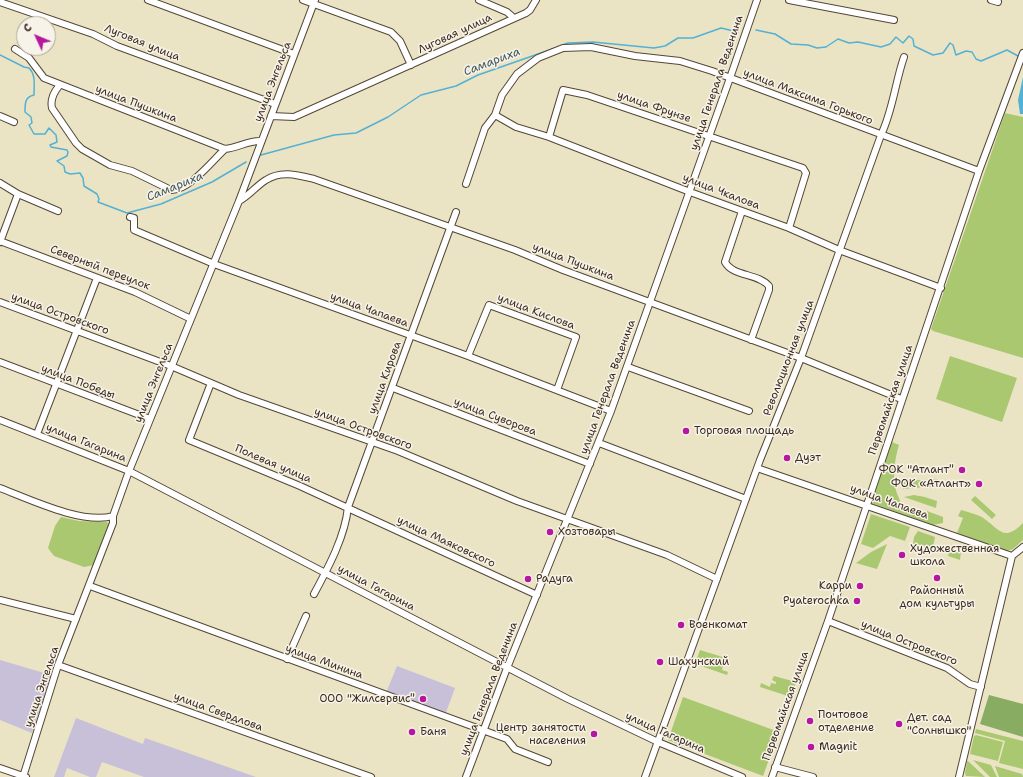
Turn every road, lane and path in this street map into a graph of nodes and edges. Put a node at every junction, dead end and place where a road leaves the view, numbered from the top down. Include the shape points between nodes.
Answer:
1 (148, 0) edge
2 (303, 0) edge
3 (479, 0) edge
4 (536, 0) edge
5 (757, 0) edge
6 (789, 0) edge
7 (991, 0) edge
8 (0, 2) edge
9 (314, 2) edge
10 (998, 2) dead end
11 (514, 18) junction
12 (894, 20) dead end
13 (15, 49) dead end
14 (1023, 53) edge
15 (294, 54) junction
16 (904, 57) dead end
17 (411, 65) junction
18 (730, 78) junction
19 (60, 86) junction
20 (275, 104) junction
21 (495, 115) junction
22 (0, 116) edge
23 (271, 116) junction
24 (14, 122) dead end
25 (881, 135) junction
26 (710, 136) junction
27 (549, 137) junction
28 (261, 141) junction
29 (225, 149) junction
30 (979, 171) junction
31 (0, 183) edge
32 (466, 184) dead end
33 (690, 192) junction
34 (18, 194) junction
35 (239, 201) junction
36 (58, 211) dead end
37 (742, 211) junction
38 (456, 212) dead end
39 (130, 217) dead end
40 (451, 227) junction
41 (789, 228) junction
42 (0, 241) edge
43 (839, 250) junction
44 (214, 264) junction
45 (97, 278) junction
46 (941, 288) junction
47 (650, 301) junction
48 (0, 302) edge
49 (191, 319) junction
50 (77, 331) junction
51 (411, 336) junction
52 (751, 340) junction
53 (468, 356) junction
54 (801, 358) junction
55 (0, 362) edge
56 (171, 366) junction
57 (628, 367) junction
58 (211, 383) junction
59 (56, 384) junction
60 (393, 388) junction
61 (556, 390) junction
62 (901, 398) junction
63 (749, 410) dead end
64 (611, 411) junction
65 (150, 419) junction
66 (0, 420) edge
67 (37, 434) junction
68 (372, 443) junction
69 (599, 443) junction
70 (590, 464) junction
71 (757, 468) junction
72 (129, 471) junction
73 (0, 488) edge
74 (746, 499) junction
75 (866, 505) junction
76 (348, 508) junction
77 (113, 516) junction
78 (568, 519) junction
79 (1023, 547) edge
80 (1012, 556) junction
81 (325, 573) junction
82 (717, 579) junction
83 (90, 586) junction
84 (314, 594) dead end
85 (536, 595) junction
86 (0, 600) edge
87 (306, 616) dead end
88 (76, 619) junction
89 (828, 621) junction
90 (287, 659) junction
91 (58, 666) junction
92 (507, 668) junction
93 (981, 687) junction
94 (483, 731) junction
95 (658, 742) junction
96 (548, 762) dead end
97 (775, 767) junction
98 (0, 768) edge
99 (24, 777) edge
100 (371, 777) edge
101 (466, 777) edge
102 (645, 777) edge
103 (742, 777) edge
104 (772, 777) edge
105 (813, 777) edge
106 (959, 777) edge

1 - 15 street
2 - 9 street
3 - 11 street via 507,12
4 - 11 street via 530,10
5 - 18 street, улица Генерала Веденина
6 - 12 street
7 - 10 street
8 - 20 street, Луговая улица via 93,34 117,46
9 - 15 street, улица Энгельса
9 - 17 street via 391,32 400,41
11 - 17 street, Луговая улица
13 - 19 street, улица Пушкина via 29,58 44,78
14 - 30 street, Первомайская улица
15 - 20 street, улица Энгельса
16 - 25 street, Революционная улица via 896,82 894,101
17 - 23 street, Луговая улица via 294,118
18 - 21 street, улица Максима Горького via 680,61 635,56 591,47 563,48 538,58 517,74 502,95
18 - 25 street, улица Максима Горького
18 - 26 street, улица Генерала Веденина
19 - 29 street, улица Пушкина
19 - 29 street via 54,92 52,106 76,143 110,165 132,171 163,187 175,190 181,187 204,171
20 - 23 street, улица Энгельса
21 - 27 street, улица Чкалова via 516,127
21 - 32 street via 486,128
22 - 24 street
23 - 28 street, улица Энгельса
25 - 30 street, улица Максима Горького
25 - 43 street, Революционная улица
26 - 27 street, улица Фрунзе via 587,95 563,90
26 - 33 street, улица Генерала Веденина
26 - 41 street, улица Фрунзе via 805,170 805,182
27 - 33 street, улица Чкалова
28 - 29 street via 253,140 236,148
28 - 35 street, улица Энгельса
30 - 46 street, Первомайская улица
31 - 34 street
33 - 37 street, улица Чкалова
33 - 47 street, улица Генерала Веденина
34 - 36 street
34 - 42 street
35 - 40 street, улица Пушкина via 266,179 288,173 314,179
35 - 44 street, улица Энгельса
37 - 41 street, улица Чкалова
37 - 52 street via 725,262 731,269 769,286
38 - 40 street, улица Кирова
39 - 44 street, улица Чапаева via 134,218 134,230
40 - 47 street, улица Пушкина
40 - 51 street, улица Кирова
41 - 43 street, улица Чкалова
42 - 45 street, Северный переулок
43 - 46 street, улица Чкалова
43 - 54 street, Революционная улица
44 - 49 street, улица Энгельса
44 - 51 street, улица Чапаева
45 - 49 street, Северный переулок via 135,292
45 - 50 street
46 - 62 street, Первомайская улица
47 - 52 street, улица Пушкина
47 - 57 street, улица Генерала Веденина
48 - 50 street, улица Островского
49 - 56 street, улица Энгельса
50 - 56 street, улица Островского
50 - 59 street
51 - 53 street, улица Чапаева
51 - 60 street, улица Кирова
52 - 54 street, улица Пушкина
53 - 61 street, улица Чапаева
53 - 61 street, улица Кислова via 489,305 576,337
54 - 62 street, улица Пушкина
54 - 71 street, Революционная улица
55 - 59 street, улица Победы
56 - 58 street, улица Островского
56 - 65 street, улица Энгельса
57 - 63 street
57 - 64 street, улица Генерала Веденина
58 - 68 street, улица Островского
58 - 76 street, Полевая улица via 189,440
59 - 65 street, улица Победы
59 - 67 street
60 - 68 street, улица Кирова
60 - 70 street, улица Суворова
61 - 64 street, улица Чапаева
62 - 75 street, Первомайская улица
64 - 69 street, улица Генерала Веденина
65 - 72 street, улица Энгельса
66 - 67 street, улица Гагарина
67 - 72 street, улица Гагарина
68 - 76 street, улица Кирова
68 - 78 street, улица Островского
69 - 70 street, улица Генерала Веденина
69 - 74 street
70 - 78 street, улица Генерала Веденина
71 - 74 street, Революционная улица
71 - 75 street, улица Чапаева
72 - 77 street, улица Энгельса
72 - 81 street, улица Гагарина
73 - 77 street via 76,515 105,519
74 - 82 street, Революционная улица
75 - 80 street, улица Чапаева
75 - 89 street, Первомайская улица
76 - 81 street, улица Кирова via 345,524
76 - 85 street, улица Маяковского
77 - 83 street, улица Энгельса via 113,523
78 - 82 street, улица Островского via 667,555
78 - 85 street, улица Генерала Веденина
79 - 80 street
80 - 93 street
81 - 84 street, улица Кирова
81 - 92 street, улица Гагарина
82 - 95 street, Революционная улица
83 - 88 street, улица Энгельса
83 - 90 street, улица Минина
85 - 92 street, улица Генерала Веденина
86 - 88 street
87 - 90 street
88 - 91 street, улица Энгельса
89 - 93 street, улица Островского via 947,668 970,684
89 - 97 street, Первомайская улица
90 - 94 street, улица Минина
91 - 99 street, улица Энгельса
91 - 100 street, улица Свердлова
92 - 94 street, улица Генерала Веденина
92 - 95 street, улица Гагарина
93 - 106 street
94 - 96 street, улица Минина via 507,739 515,749
94 - 101 street, улица Генерала Веденина
95 - 102 street, Революционная улица
95 - 103 street, улица Гагарина
97 - 104 street, Первомайская улица
97 - 105 street
98 - 99 street

